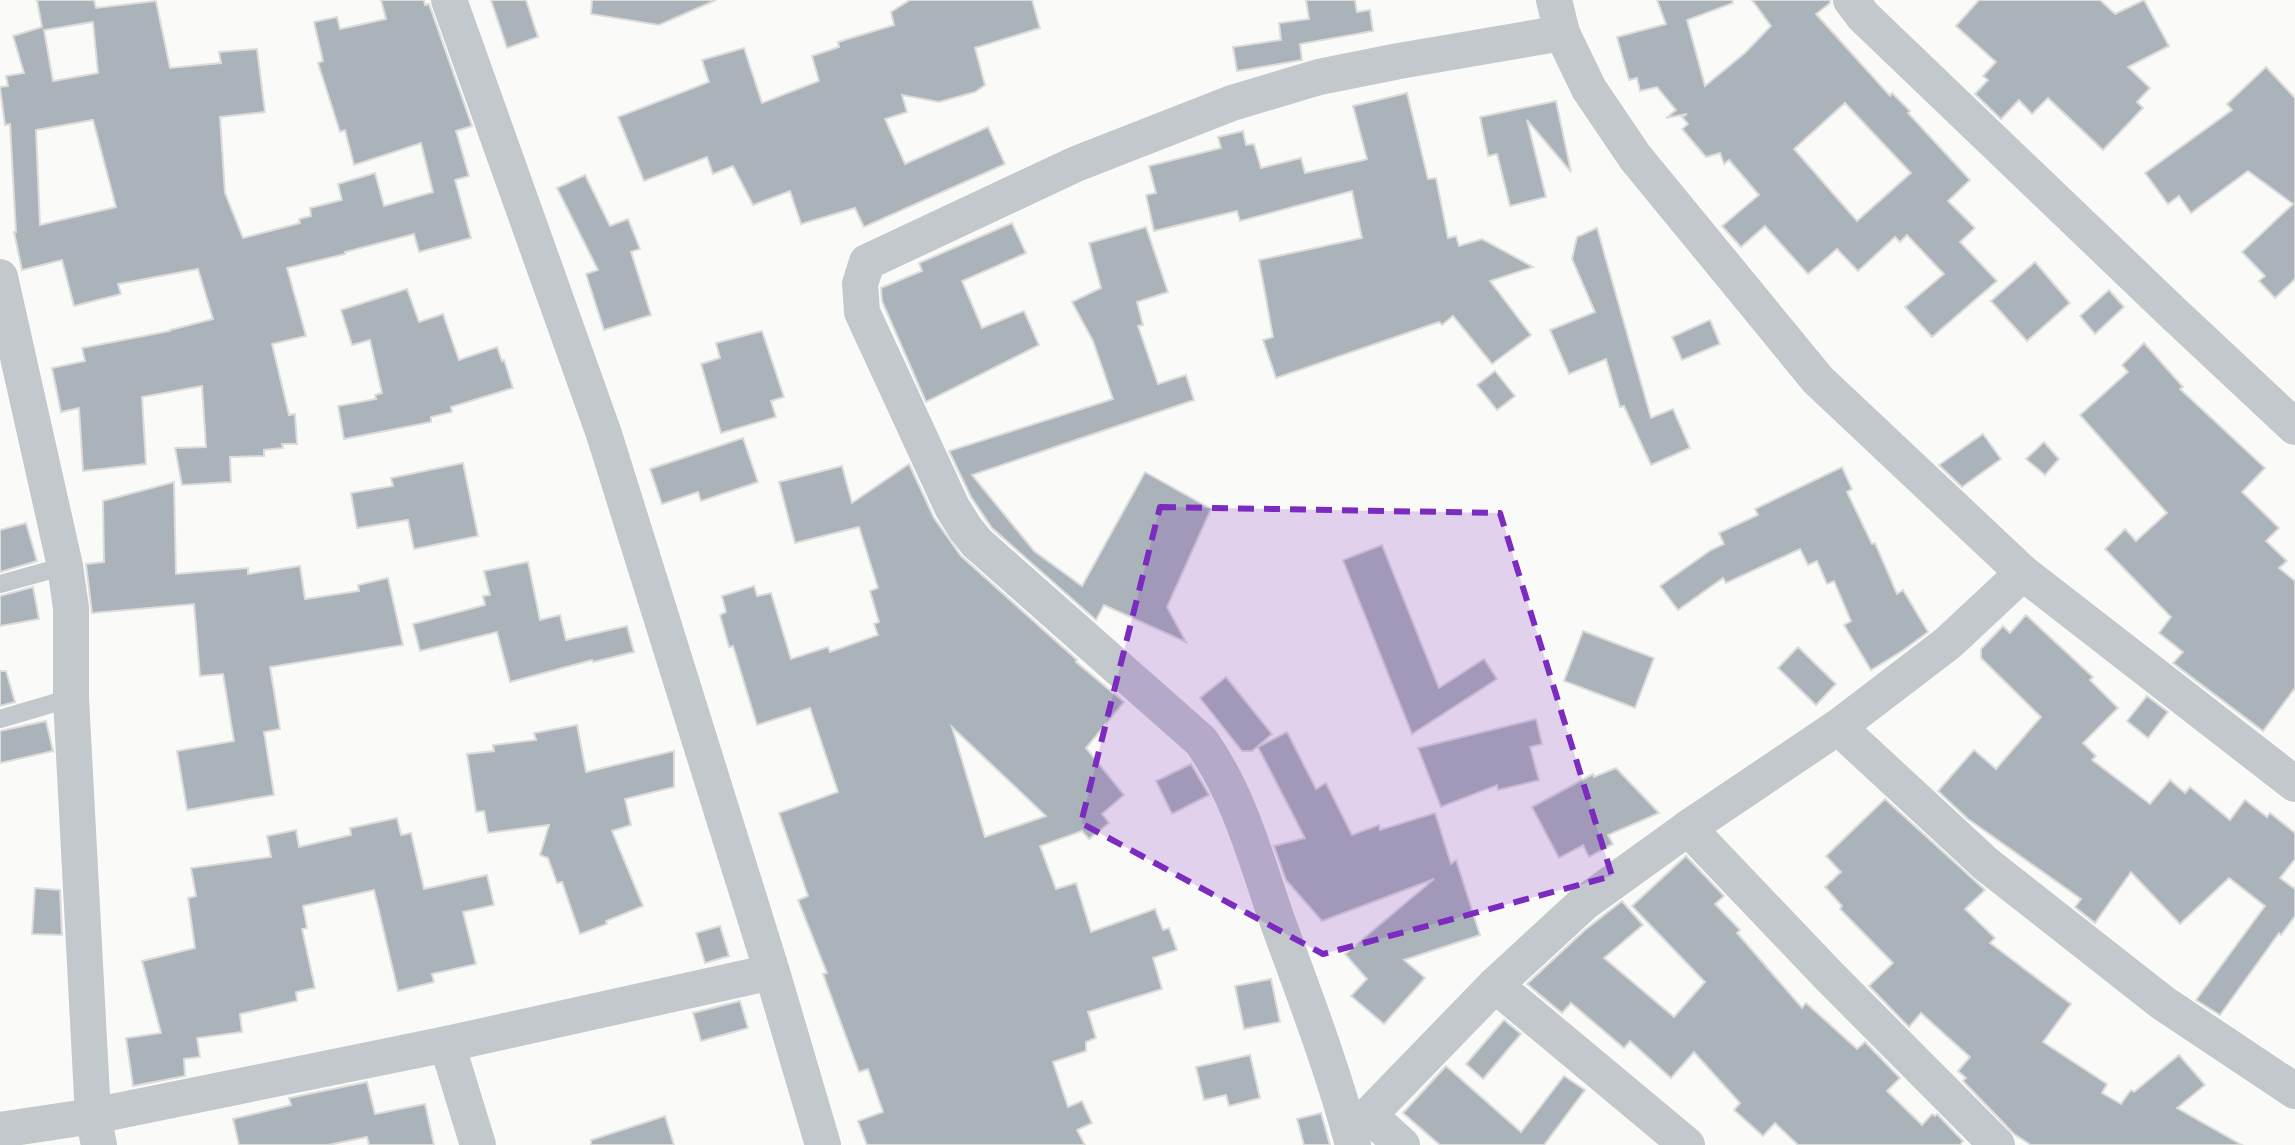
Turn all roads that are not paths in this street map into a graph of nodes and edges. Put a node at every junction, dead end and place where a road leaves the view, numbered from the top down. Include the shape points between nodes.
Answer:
1 (449, 0) edge
2 (1851, 0) edge
3 (1558, 17) edge
4 (0, 277) edge
5 (2295, 427) edge
6 (65, 566) junction
7 (2023, 573) junction
8 (0, 584) edge
9 (71, 698) junction
10 (0, 719) edge
11 (1838, 727) junction
12 (2295, 784) edge
13 (1688, 828) junction
14 (772, 972) junction
15 (1495, 985) junction
16 (447, 1044) junction
17 (2295, 1091) edge
18 (0, 1130) edge
19 (1357, 1130) edge
20 (96, 1131) edge
21 (478, 1145) edge
22 (823, 1145) edge
23 (1402, 1145) edge
24 (1687, 1145) edge
25 (1997, 1145) edge

1 - 14 street via 604,434
2 - 5 street
3 - 7 street via 1589,89 1635,157 1818,380
3 - 19 street via 1232,103 1076,164 867,262 860,284 862,312 965,528 1201,741 1217,764
4 - 6 street
6 - 8 lane
6 - 9 street via 71,608
7 - 11 street via 1948,643
7 - 12 street
9 - 10 lane
9 - 20 street
11 - 13 street
11 - 17 street via 1986,864 2163,1003
13 - 15 street via 1584,903
13 - 25 street
14 - 16 street
14 - 22 street
15 - 19 street
15 - 24 street
16 - 20 street
16 - 21 street
18 - 20 street
19 - 23 street

